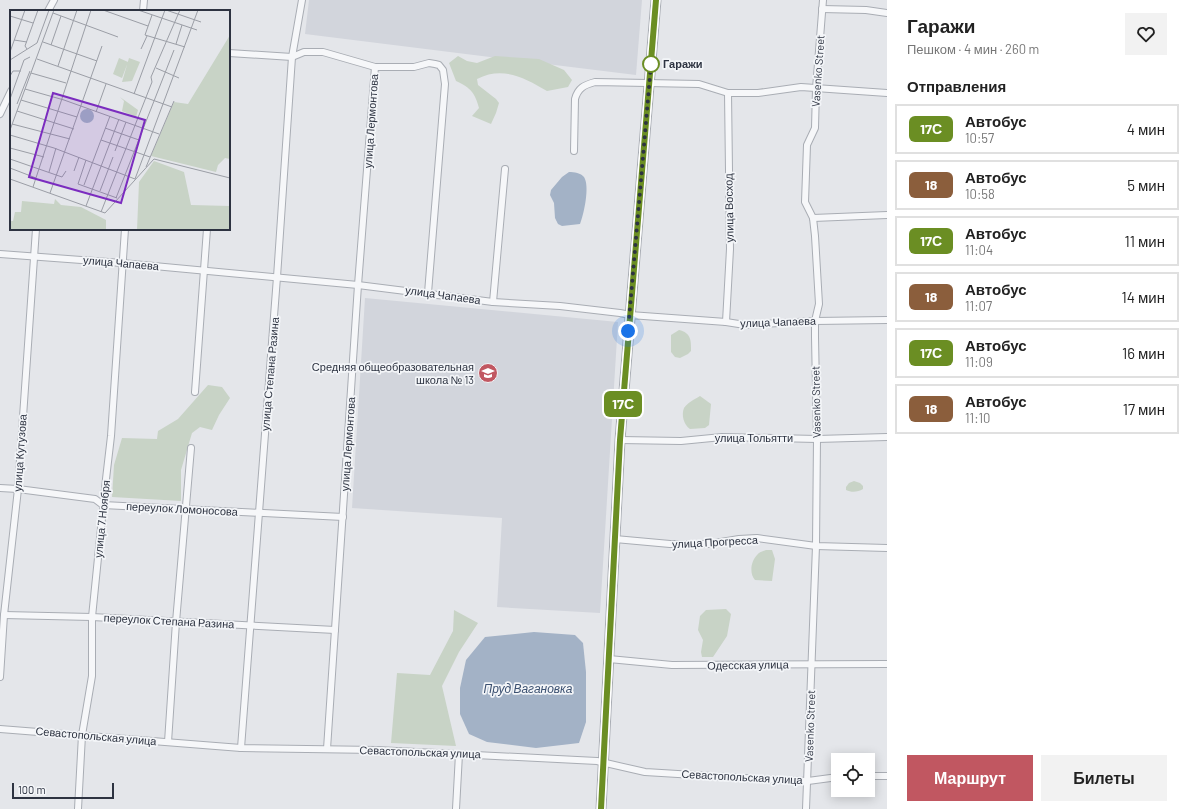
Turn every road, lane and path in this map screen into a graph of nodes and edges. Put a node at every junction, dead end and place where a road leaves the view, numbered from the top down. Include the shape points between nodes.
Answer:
1 (54, 0) edge
2 (144, 0) edge
3 (302, 0) edge
4 (656, 0) edge
5 (823, 0) edge
6 (822, 9) junction
7 (49, 10) edge
8 (143, 10) edge
9 (887, 13) edge
10 (230, 53) edge
11 (292, 57) junction
12 (375, 67) junction
13 (649, 84) junction
14 (816, 89) junction
15 (728, 93) junction
16 (887, 93) edge
17 (10, 94) edge
18 (0, 114) edge
19 (574, 151) dead end
20 (505, 169) dead end
21 (887, 215) edge
22 (813, 218) junction
23 (36, 230) edge
24 (125, 230) edge
25 (207, 230) edge
26 (0, 254) edge
27 (33, 256) junction
28 (122, 263) junction
29 (204, 271) junction
30 (277, 277) junction
31 (358, 285) junction
32 (428, 293) junction
33 (493, 302) junction
34 (630, 315) junction
35 (887, 320) edge
36 (815, 321) junction
37 (726, 322) junction
38 (195, 392) dead end
39 (887, 436) edge
40 (817, 439) junction
41 (620, 440) junction
42 (191, 448) dead end
43 (0, 488) edge
44 (18, 489) junction
45 (103, 505) junction
46 (186, 509) junction
47 (259, 513) junction
48 (343, 517) junction
49 (615, 539) junction
50 (816, 546) junction
51 (887, 548) edge
52 (4, 615) junction
53 (92, 617) junction
54 (176, 622) junction
55 (250, 626) junction
56 (335, 630) junction
57 (608, 659) junction
58 (811, 664) junction
59 (887, 664) edge
60 (0, 677) edge
61 (0, 729) edge
62 (82, 735) junction
63 (168, 742) junction
64 (241, 748) junction
65 (327, 749) junction
66 (459, 754) junction
67 (603, 762) junction
68 (875, 776) edge
69 (887, 776) edge
70 (831, 778) edge
71 (808, 781) junction
72 (78, 809) edge
73 (456, 809) edge
74 (602, 809) edge
75 (806, 809) edge

1 - 7 street
2 - 8 street
3 - 11 street, улица Степана Разина
4 - 13 street
5 - 6 street, Vasenko Street
6 - 9 street
6 - 14 street, Vasenko Street
10 - 11 street
11 - 12 street via 304,52 323,52
11 - 30 street, улица Степана Разина
12 - 31 street, улица Лермонтова
12 - 32 street via 414,67 430,63 439,65 443,70 445,84
13 - 15 street via 699,84
13 - 19 street via 595,82 582,86 575,99
13 - 34 street
14 - 15 street
14 - 16 street
14 - 22 street, Vasenko Street via 815,128 807,145 805,202
15 - 37 street, улица Восход via 730,250
17 - 18 street
20 - 33 street
21 - 22 street
22 - 36 street, Vasenko Street via 818,304
23 - 27 street, улица Кутузова
24 - 28 street, улица 7 Ноября
25 - 29 street
26 - 27 street, улица Чапаева
27 - 28 street, улица Чапаева
27 - 44 street, улица Кутузова
28 - 29 street, улица Чапаева
28 - 45 street, улица 7 Ноября via 111,436
29 - 30 street, улица Чапаева
29 - 38 street
30 - 31 street, улица Чапаева
30 - 47 street, улица Степана Разина
31 - 32 street, улица Чапаева
31 - 48 street, улица Лермонтова
32 - 33 street, улица Чапаева
33 - 34 street, улица Чапаева via 560,306
34 - 37 street, улица Чапаева
34 - 41 street
35 - 36 street, улица Чапаева
36 - 37 street, улица Чапаева via 745,325
36 - 40 street, Vasenko Street
39 - 40 street, улица Тольятти
40 - 41 street, улица Тольятти via 722,437 681,441
40 - 50 street, Vasenko Street
41 - 49 street
42 - 46 street
43 - 44 street, переулок Ломоносова
44 - 45 street, переулок Ломоносова via 95,500
44 - 52 street, улица Кутузова
45 - 46 street, переулок Ломоносова
45 - 53 street, улица 7 Ноября
46 - 47 street, переулок Ломоносова
46 - 54 street
47 - 48 street, переулок Ломоносова
47 - 55 street, улица Степана Разина
48 - 56 street, улица Лермонтова
49 - 50 street, улица Прогресса via 715,544 757,538
49 - 57 street
50 - 51 street, улица Прогресса
50 - 58 street, Vasenko Street
52 - 53 street, переулок Степана Разина
52 - 60 street, улица Кутузова
53 - 54 street, переулок Степана Разина
53 - 62 street, улица 7 Ноября via 92,676
54 - 55 street, переулок Степана Разина
54 - 63 street
55 - 56 street, переулок Степана Разина
55 - 64 street, улица Степана Разина
56 - 65 street, улица Лермонтова
57 - 58 street, Одесская улица via 672,665
57 - 67 street
58 - 59 street, Одесская улица
58 - 71 street, Vasenko Street
61 - 62 street, Севастопольская улица
62 - 63 street, Севастопольская улица
62 - 72 street, улица 7 Ноября
63 - 64 street, Севастопольская улица
64 - 65 street, Севастопольская улица
65 - 66 street, Севастопольская улица
66 - 67 street, Севастопольская улица
66 - 73 street
67 - 71 street, Севастопольская улица via 645,772
67 - 74 street
68 - 69 street
70 - 71 street, Севастопольская улица
71 - 75 street, Vasenko Street

